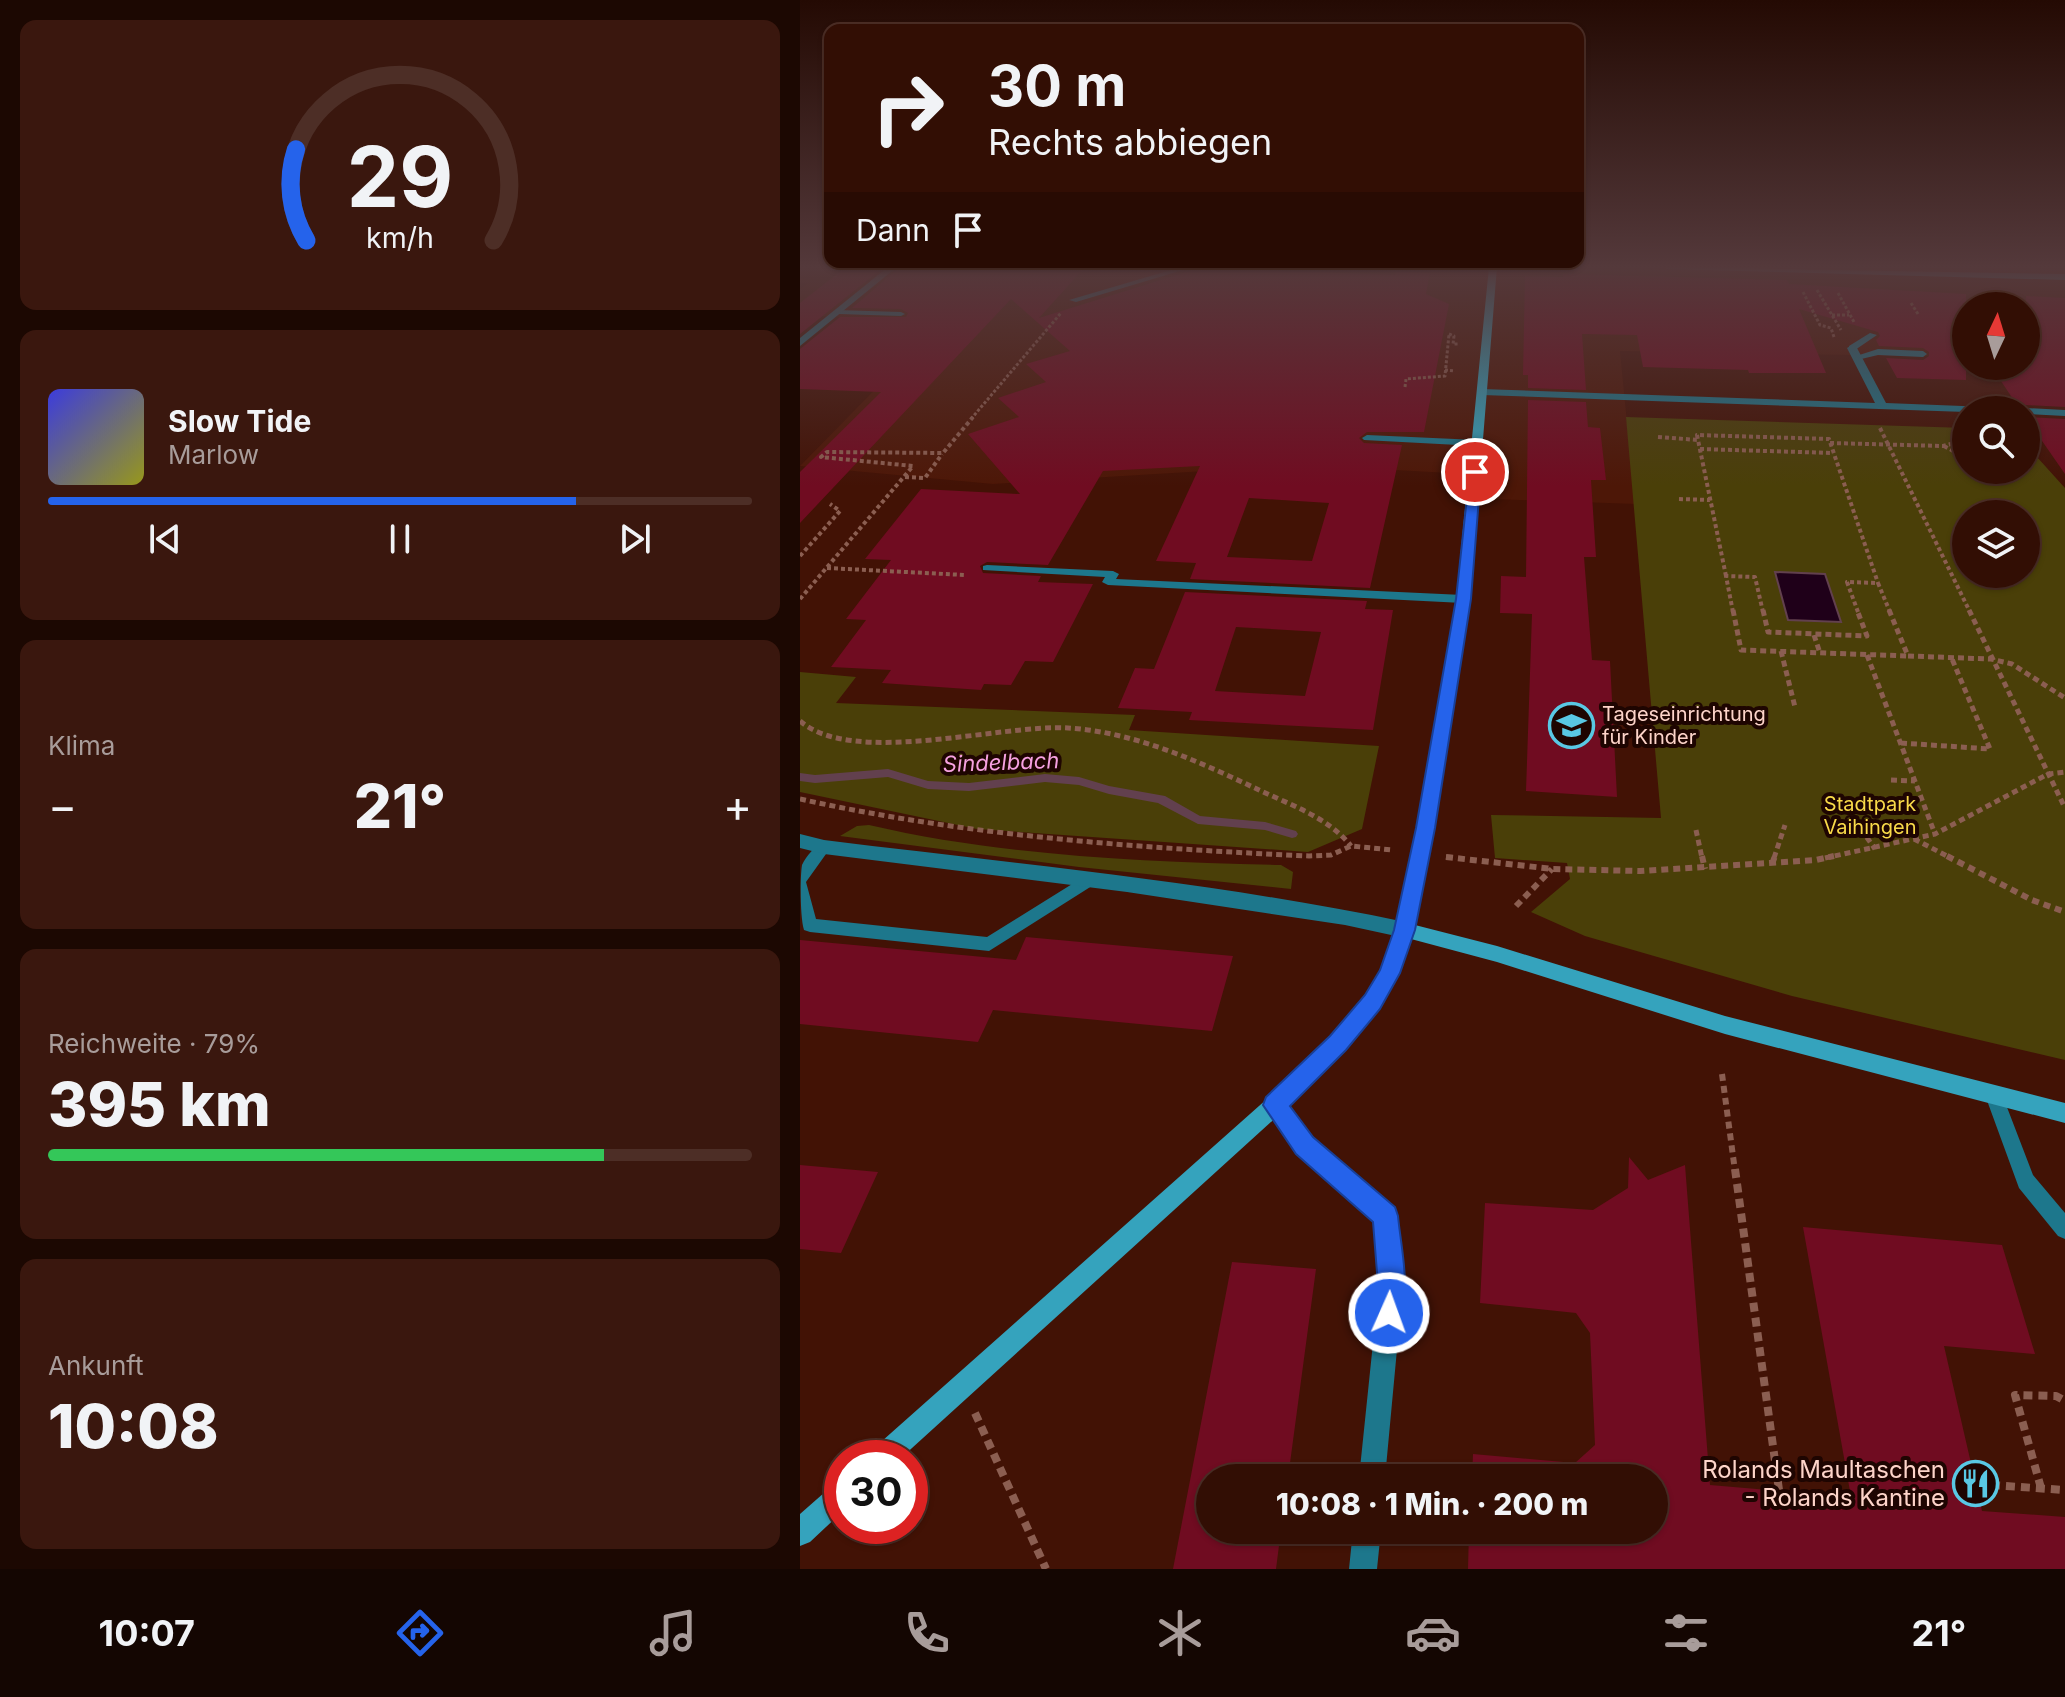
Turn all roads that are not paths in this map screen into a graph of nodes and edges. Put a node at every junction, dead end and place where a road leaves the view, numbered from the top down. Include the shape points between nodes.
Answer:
1 (1487, 340) edge
2 (1867, 340) edge
3 (1854, 352) junction
4 (1923, 354) dead end
5 (1482, 392) junction
6 (1882, 406) junction
7 (1952, 409) edge
8 (2040, 412) edge
9 (2065, 413) edge
10 (1367, 438) dead end
11 (1477, 443) junction
12 (987, 568) road end
13 (1138, 583) junction
14 (1463, 599) junction
15 (1411, 605) dead end
16 (800, 841) edge
17 (824, 847) junction
18 (800, 878) edge
19 (1090, 880) junction
20 (800, 885) edge
21 (1405, 930) junction
22 (1994, 1095) junction
23 (1275, 1105) junction
24 (2063, 1114) edge
25 (2065, 1229) edge
26 (902, 1440) edge
27 (1373, 1464) edge
28 (824, 1510) edge
29 (800, 1532) edge
30 (1366, 1544) edge
31 (1363, 1569) edge

1 - 5 main road
2 - 3 lane
3 - 4 lane
3 - 6 street
5 - 6 street
5 - 11 main road
6 - 7 street
8 - 9 street
10 - 11 lane
11 - 14 main road
12 - 13 lane via 1113,574 1108,582
13 - 14 lane
13 - 15 lane via 1134,591
14 - 21 main road
16 - 17 street
17 - 18 lane
17 - 19 street
19 - 20 lane via 989,944 810,925
19 - 21 street
21 - 22 main road via 1725,1025
21 - 23 main road via 1373,1002
22 - 24 main road
22 - 25 lane via 2026,1181
23 - 26 main road
23 - 27 street via 1305,1146 1386,1216 1391,1285
28 - 29 main road
30 - 31 street

